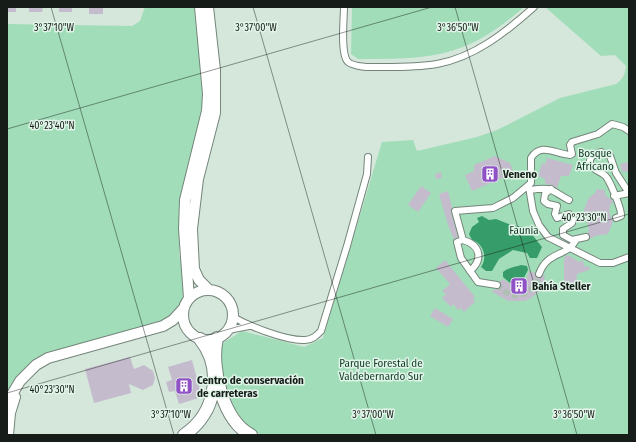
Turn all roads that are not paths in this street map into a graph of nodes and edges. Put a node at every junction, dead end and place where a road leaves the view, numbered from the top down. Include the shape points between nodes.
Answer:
1 (200, 7) edge
2 (208, 7) edge
3 (344, 7) edge
4 (534, 7) edge
5 (629, 131) edge
6 (368, 157) dead end
7 (529, 189) junction
8 (551, 189) junction
9 (629, 193) edge
10 (614, 196) junction
11 (569, 200) dead end
12 (616, 218) dead end
13 (586, 237) dead end
14 (463, 240) junction
15 (576, 240) junction
16 (568, 248) junction
17 (629, 257) edge
18 (470, 271) junction
19 (539, 274) tunnel mouth
20 (497, 285) tunnel mouth
21 (209, 290) junction
22 (189, 298) junction
23 (184, 309) junction
24 (233, 317) junction
25 (163, 326) junction
26 (249, 326) junction
27 (228, 330) junction
28 (189, 331) junction
29 (216, 338) junction
30 (200, 339) junction
31 (68, 352) junction
32 (7, 403) edge
33 (8, 435) edge
34 (184, 435) edge
35 (251, 435) edge

1 - 22 main road via 208,94 207,111 185,200 184,229
2 - 21 main road via 215,70 215,113 198,179 192,229 194,269 199,280
3 - 4 street via 344,52 347,61 355,66 366,67 438,64 472,52 508,30
5 - 7 street via 612,124 598,134 572,142 570,155 545,149 538,150 531,158
6 - 26 street via 367,174 321,331 314,338 305,340
7 - 8 street
7 - 14 street via 493,208 455,211
7 - 16 street via 533,211 539,225 548,237
8 - 11 street
8 - 15 street via 545,194 544,201 557,206 557,218 569,214 572,216 573,222 565,227 563,233 568,238
9 - 10 street
9 - 10 street via 616,173 612,158 605,153 597,153 590,159 590,164 608,179
10 - 12 street via 622,211 621,216
13 - 15 street
14 - 18 street via 457,242 458,249
14 - 18 street via 476,249 479,256 478,263
15 - 16 street
16 - 17 street via 600,263 613,263
16 - 19 street via 548,259
18 - 20 street via 478,282
21 - 22 main road via 198,292
21 - 24 main road via 218,292 226,298
22 - 23 main road
23 - 25 main road
23 - 28 main road via 183,321
24 - 26 street
24 - 27 main road
25 - 28 main road
25 - 31 main road
26 - 27 street
27 - 29 main road
28 - 30 main road
29 - 30 main road
29 - 35 highway via 215,355 225,407 239,427
30 - 34 highway via 210,354 213,388 206,413
31 - 32 main road via 55,355 36,365 20,382
31 - 33 main road via 39,368 16,394 10,412

